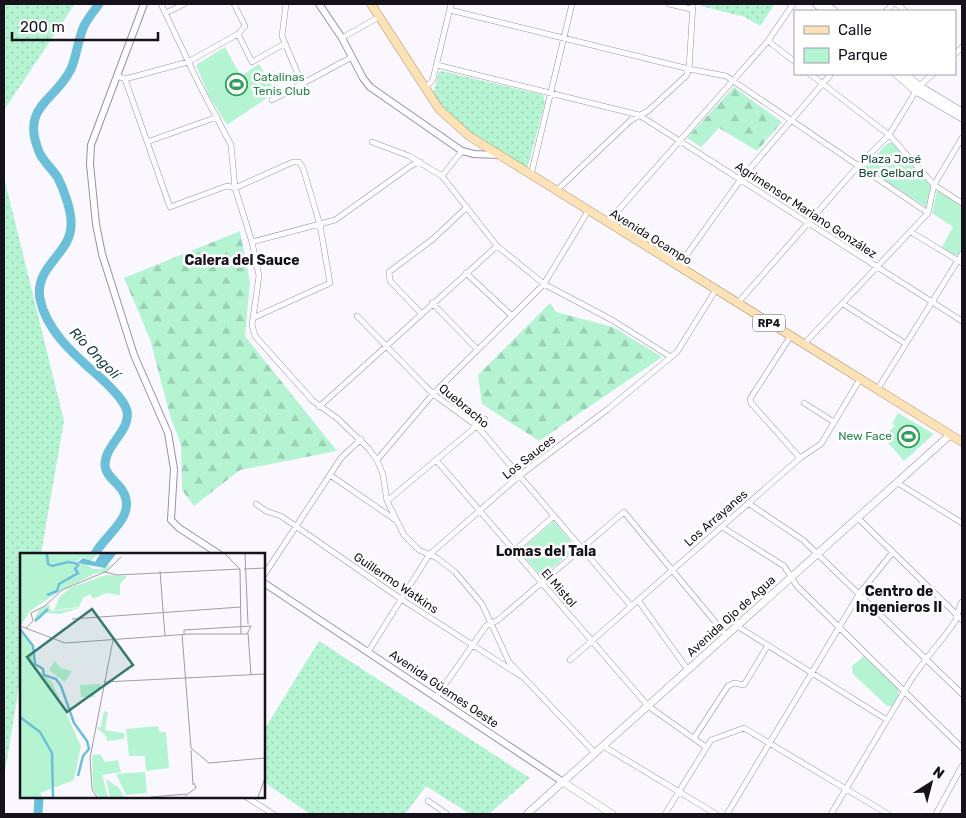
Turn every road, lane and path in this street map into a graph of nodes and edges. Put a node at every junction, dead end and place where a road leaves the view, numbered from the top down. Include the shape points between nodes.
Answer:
1 (144, 4) edge
2 (161, 4) edge
3 (184, 4) edge
4 (234, 4) edge
5 (286, 4) edge
6 (319, 4) edge
7 (371, 4) edge
8 (572, 4) edge
9 (670, 4) edge
10 (793, 4) edge
11 (692, 6) edge
12 (450, 7) edge
13 (166, 13) junction
14 (379, 17) junction
15 (238, 34) junction
16 (342, 38) junction
17 (564, 38) junction
18 (768, 41) junction
19 (284, 44) junction
20 (352, 57) junction
21 (794, 61) edge
22 (188, 62) junction
23 (436, 65) junction
24 (689, 69) junction
25 (811, 75) edge
26 (829, 75) edge
27 (898, 75) edge
28 (906, 75) edge
29 (932, 75) edge
30 (117, 76) junction
31 (126, 79) junction
32 (732, 79) junction
33 (302, 84) junction
34 (822, 84) junction
35 (918, 88) junction
36 (425, 89) junction
37 (551, 92) junction
38 (272, 100) dead end
39 (962, 112) edge
40 (639, 115) junction
41 (217, 117) junction
42 (962, 118) edge
43 (792, 121) junction
44 (889, 135) junction
45 (962, 138) edge
46 (678, 140) junction
47 (147, 142) junction
48 (372, 142) dead end
49 (480, 143) junction
50 (462, 151) junction
51 (474, 154) junction
52 (499, 155) junction
53 (420, 162) junction
54 (858, 166) junction
55 (531, 175) junction
56 (442, 176) junction
57 (741, 179) junction
58 (934, 185) junction
59 (235, 188) junction
60 (556, 191) junction
61 (962, 203) edge
62 (467, 207) junction
63 (588, 211) junction
64 (928, 213) junction
65 (809, 222) junction
66 (607, 223) junction
67 (320, 225) junction
68 (911, 232) junction
69 (252, 242) junction
70 (497, 246) junction
71 (962, 254) edge
72 (960, 262) edge
73 (677, 267) junction
74 (877, 267) junction
75 (466, 273) junction
76 (544, 284) junction
77 (716, 291) junction
78 (432, 303) junction
79 (932, 303) junction
80 (737, 304) junction
81 (842, 304) junction
82 (421, 313) junction
83 (511, 315) junction
84 (357, 316) dead end
85 (253, 318) junction
86 (962, 321) edge
87 (790, 337) junction
88 (906, 344) junction
89 (803, 345) junction
90 (386, 346) junction
91 (477, 349) junction
92 (671, 357) junction
93 (860, 380) junction
94 (876, 390) junction
95 (433, 394) junction
96 (804, 403) dead end
97 (319, 407) junction
98 (485, 418) dead end
99 (834, 422) junction
100 (477, 426) junction
101 (950, 435) junction
102 (361, 439) junction
103 (962, 442) edge
104 (800, 458) junction
105 (378, 460) junction
106 (436, 460) junction
107 (330, 474) junction
108 (519, 476) junction
109 (896, 482) junction
110 (387, 501) junction
111 (748, 503) junction
112 (256, 504) dead end
113 (479, 510) junction
114 (554, 516) junction
115 (857, 517) junction
116 (394, 519) junction
117 (962, 523) edge
118 (722, 526) junction
119 (296, 527) junction
120 (581, 548) junction
121 (514, 551) junction
122 (893, 552) junction
123 (217, 553) edge
124 (817, 553) junction
125 (429, 555) junction
126 (672, 570) junction
127 (265, 574) edge
128 (790, 578) junction
129 (541, 582) junction
130 (265, 585) edge
131 (859, 594) junction
132 (401, 599) junction
133 (638, 600) junction
134 (962, 602) edge
135 (631, 606) junction
136 (957, 614) junction
137 (962, 620) edge
138 (491, 623) junction
139 (737, 626) junction
140 (840, 627) junction
141 (726, 635) junction
142 (592, 641) junction
143 (472, 645) junction
144 (768, 646) junction
145 (368, 652) junction
146 (925, 658) junction
147 (570, 660) dead end
148 (688, 670) junction
149 (812, 673) junction
150 (526, 678) junction
151 (904, 691) junction
152 (962, 694) edge
153 (436, 697) junction
154 (648, 706) junction
155 (887, 720) junction
156 (694, 738) junction
157 (771, 743) junction
158 (603, 746) junction
159 (706, 747) junction
160 (962, 748) edge
161 (595, 753) junction
162 (962, 766) edge
163 (563, 782) junction
164 (846, 789) junction
165 (679, 792) junction
166 (248, 798) edge
167 (428, 801) dead end
168 (272, 814) edge
169 (447, 814) edge
170 (527, 814) edge
171 (612, 814) edge
172 (665, 814) edge
173 (716, 814) edge
174 (727, 814) edge
175 (831, 814) edge
176 (888, 814) edge
177 (936, 814) edge

1 - 30 street
2 - 13 street
3 - 13 street
4 - 15 street via 245,26
5 - 19 street
6 - 16 street
7 - 14 main road, Avenida Ocampo / RP4
8 - 17 street
9 - 11 street
10 - 18 street
11 - 24 street
12 - 17 street
12 - 23 street
13 - 22 street
14 - 16 street
14 - 36 main road, Avenida Ocampo / RP4
15 - 19 street via 252,62
15 - 22 street
16 - 20 street
17 - 24 street
17 - 37 street
18 - 21 street
18 - 32 street
19 - 33 street
20 - 33 street
20 - 50 street via 370,87
22 - 31 street
22 - 41 street
23 - 36 street via 431,84
23 - 37 street, Agrimensor Mariano González
24 - 32 street
24 - 40 street via 686,76 648,111
25 - 34 street
26 - 34 street
27 - 35 main road
28 - 35 main road
29 - 35 street
30 - 31 street
30 - 123 street via 90,153 102,254 134,355 168,433 174,468 170,520
31 - 47 street
32 - 43 street
32 - 46 street
33 - 38 street
34 - 43 street
34 - 44 street
35 - 39 main road
35 - 42 main road
35 - 44 street
36 - 49 main road, Avenida Ocampo / RP4 via 454,124
37 - 40 street, Agrimensor Mariano González
37 - 55 street
40 - 46 street, Agrimensor Mariano González
40 - 60 street
41 - 47 street
41 - 59 street via 231,144
43 - 54 street
43 - 57 street
44 - 54 street
44 - 58 street
45 - 58 street
46 - 57 street, Agrimensor Mariano González
46 - 66 street
47 - 59 street via 170,207 226,186
48 - 53 street
49 - 51 street
49 - 52 main road, Avenida Ocampo / RP4
50 - 51 street
50 - 56 street
51 - 52 street
52 - 55 main road, Avenida Ocampo / RP4
53 - 56 street
53 - 67 street via 335,220
54 - 64 street
54 - 65 street
55 - 60 main road, Avenida Ocampo / RP4
56 - 62 street
57 - 65 street, Agrimensor Mariano González
57 - 73 street
58 - 61 street
58 - 64 street
59 - 67 street via 299,162
59 - 69 street
60 - 63 main road, Avenida Ocampo / RP4
62 - 70 street
62 - 82 street via 433,239 389,272 390,281
63 - 66 main road, Avenida Ocampo / RP4
63 - 76 street
64 - 68 street
65 - 74 street, Agrimensor Mariano González
65 - 80 street
66 - 73 main road, Avenida Ocampo / RP4
67 - 69 street
67 - 85 street via 330,284
68 - 72 street
68 - 74 street
69 - 85 street via 260,284
70 - 75 street
70 - 76 street
71 - 72 street
72 - 79 street
73 - 77 main road, Avenida Ocampo / RP4
74 - 79 street, Agrimensor Mariano González
74 - 81 street
75 - 78 street
75 - 83 street
76 - 83 street
76 - 92 street via 612,320
77 - 80 main road, Avenida Ocampo / RP4
77 - 92 street, Los Sauces via 682,346
78 - 82 street
78 - 91 street
79 - 86 street, Agrimensor Mariano González
79 - 88 street
80 - 87 main road, Avenida Ocampo / RP4
81 - 88 street
81 - 89 street
82 - 90 street
83 - 91 street
84 - 90 street, Quebracho
85 - 97 street via 252,325 261,345
87 - 89 main road, Avenida Ocampo / RP4
87 - 104 street via 750,399
88 - 94 street
89 - 93 main road, Avenida Ocampo / RP4
90 - 95 street, Quebracho
90 - 97 street
91 - 95 street
92 - 108 street, Los Sauces
93 - 94 main road, Avenida Ocampo / RP4
93 - 99 street, Los Arrayanes
94 - 101 main road, Avenida Ocampo / RP4
95 - 100 street, Quebracho
95 - 105 street
96 - 99 street
97 - 102 street
98 - 100 street
99 - 104 street, Los Arrayanes via 821,444
100 - 106 street
100 - 108 street, Quebracho
101 - 103 main road, Avenida Ocampo / RP4
101 - 109 main road, Avenida Ojo de Agua
102 - 105 street
102 - 107 street
104 - 111 street, Los Arrayanes
105 - 110 street
106 - 110 street
106 - 113 street, El Mistol
107 - 116 street
107 - 119 street
108 - 113 street, Los Sauces
108 - 114 street, Quebracho
109 - 115 main road, Avenida Ojo de Agua
109 - 117 street
110 - 116 street
111 - 118 street, Los Arrayanes
111 - 124 street via 792,531
112 - 119 street, Guillermo Watkins via 282,516
113 - 121 street, El Mistol
113 - 125 street, Los Sauces
114 - 120 street, Quebracho
114 - 121 street
115 - 122 street
115 - 124 main road, Avenida Ojo de Agua
116 - 125 street via 411,542
118 - 126 street, Los Arrayanes
118 - 128 street via 784,566
119 - 127 street
119 - 132 street, Guillermo Watkins
120 - 126 street via 624,512
120 - 129 street
120 - 135 street, Quebracho
121 - 129 street, El Mistol
122 - 131 street
122 - 136 street
124 - 128 main road, Avenida Ojo de Agua
124 - 131 street
125 - 132 street, Los Sauces
125 - 138 street via 455,572 482,604
126 - 133 street, Los Arrayanes
126 - 141 street
128 - 139 main road, Avenida Ojo de Agua
128 - 140 street
129 - 138 street
129 - 142 street, El Mistol
130 - 145 street, Avenida Güemes Oeste
131 - 140 street
131 - 146 street
132 - 143 street, Guillermo Watkins
132 - 145 street, Los Sauces
133 - 135 street, Los Arrayanes
133 - 148 street
134 - 136 street
135 - 142 street, Los Arrayanes
136 - 137 street
136 - 146 street via 956,621
138 - 143 street
138 - 150 street via 509,662
139 - 141 main road, Avenida Ojo de Agua
139 - 144 street
140 - 149 street
140 - 151 street
141 - 148 main road, Avenida Ojo de Agua
142 - 147 street, Los Arrayanes
142 - 154 street, El Mistol
143 - 150 street, Guillermo Watkins
143 - 153 street
144 - 149 street
144 - 156 street via 744,686 734,683 728,686
145 - 153 street, Avenida Güemes Oeste
146 - 151 street
146 - 152 street
148 - 154 main road, Avenida Ojo de Agua
149 - 155 street
149 - 157 street
150 - 161 street
151 - 155 street
151 - 160 street
153 - 163 street, Avenida Güemes Oeste
154 - 156 street, El Mistol
154 - 158 main road, Avenida Ojo de Agua
155 - 164 street
156 - 159 street, El Mistol
157 - 159 street via 744,728 718,736
157 - 164 street
157 - 174 street
158 - 161 main road, Avenida Ojo de Agua
158 - 165 street
159 - 165 street
161 - 163 main road, Avenida Ojo de Agua
162 - 177 street
163 - 170 main road, Avenida Ojo de Agua
163 - 171 main road, Avenida Güemes Oeste
164 - 175 street
164 - 176 street
165 - 172 street
165 - 173 street
166 - 168 street
167 - 169 street

